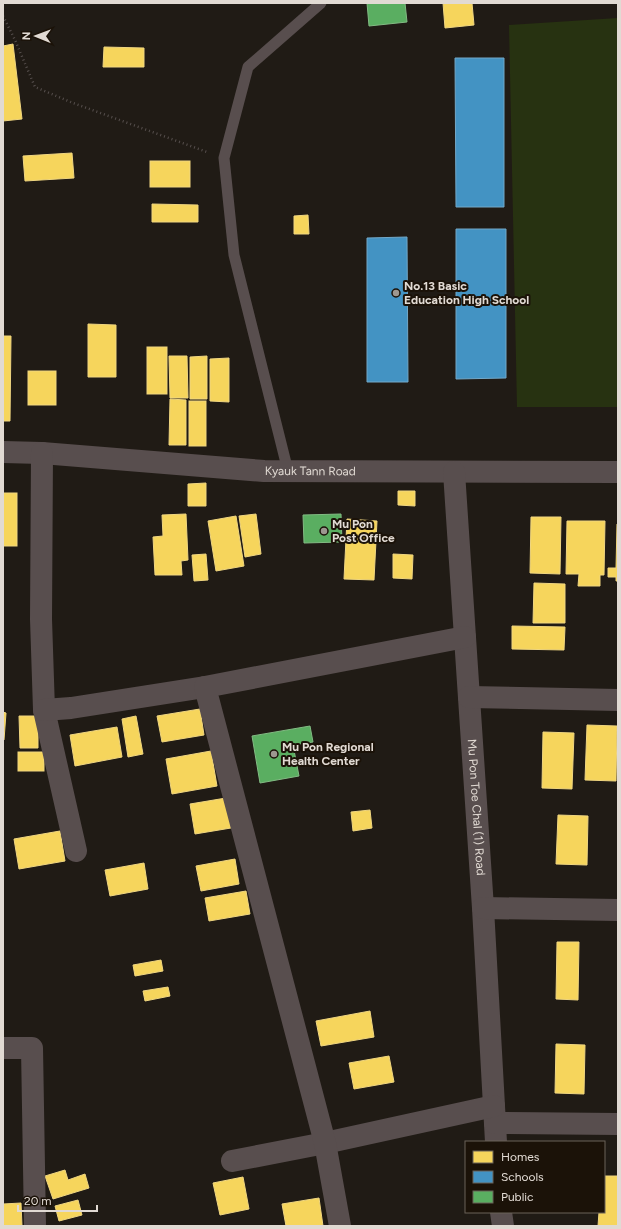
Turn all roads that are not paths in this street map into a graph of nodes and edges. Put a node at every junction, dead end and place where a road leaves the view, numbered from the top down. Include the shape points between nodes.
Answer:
1 (321, 3) edge
2 (3, 452) edge
3 (42, 453) junction
4 (288, 471) junction
5 (454, 472) junction
6 (618, 472) edge
7 (465, 637) junction
8 (205, 687) junction
9 (469, 697) junction
10 (618, 700) edge
11 (44, 710) junction
12 (76, 851) dead end
13 (483, 908) junction
14 (618, 910) edge
15 (3, 1048) edge
16 (495, 1123) edge
17 (618, 1124) edge
18 (325, 1143) junction
19 (232, 1161) dead end
20 (501, 1213) edge
21 (35, 1226) edge
22 (340, 1226) edge
23 (503, 1226) edge

1 - 4 lane via 248,67 224,158 234,255
2 - 3 street, Kyauk Tann Road
3 - 4 street, Kyauk Tann Road
3 - 11 street via 41,619
4 - 5 street, Kyauk Tann Road
5 - 6 street, Kyauk Tann Road
5 - 7 street, Mu Pon Toe Chal (1) Road
7 - 8 street
7 - 9 street, Mu Pon Toe Chal (1) Road
8 - 11 street
8 - 18 street
9 - 10 street
9 - 13 street, Mu Pon Toe Chal (1) Road
11 - 12 street
13 - 14 street
13 - 16 street, Mu Pon Toe Chal (1) Road
15 - 21 street via 32,1048
16 - 17 street
16 - 18 street
18 - 19 street
18 - 22 street
20 - 23 street

